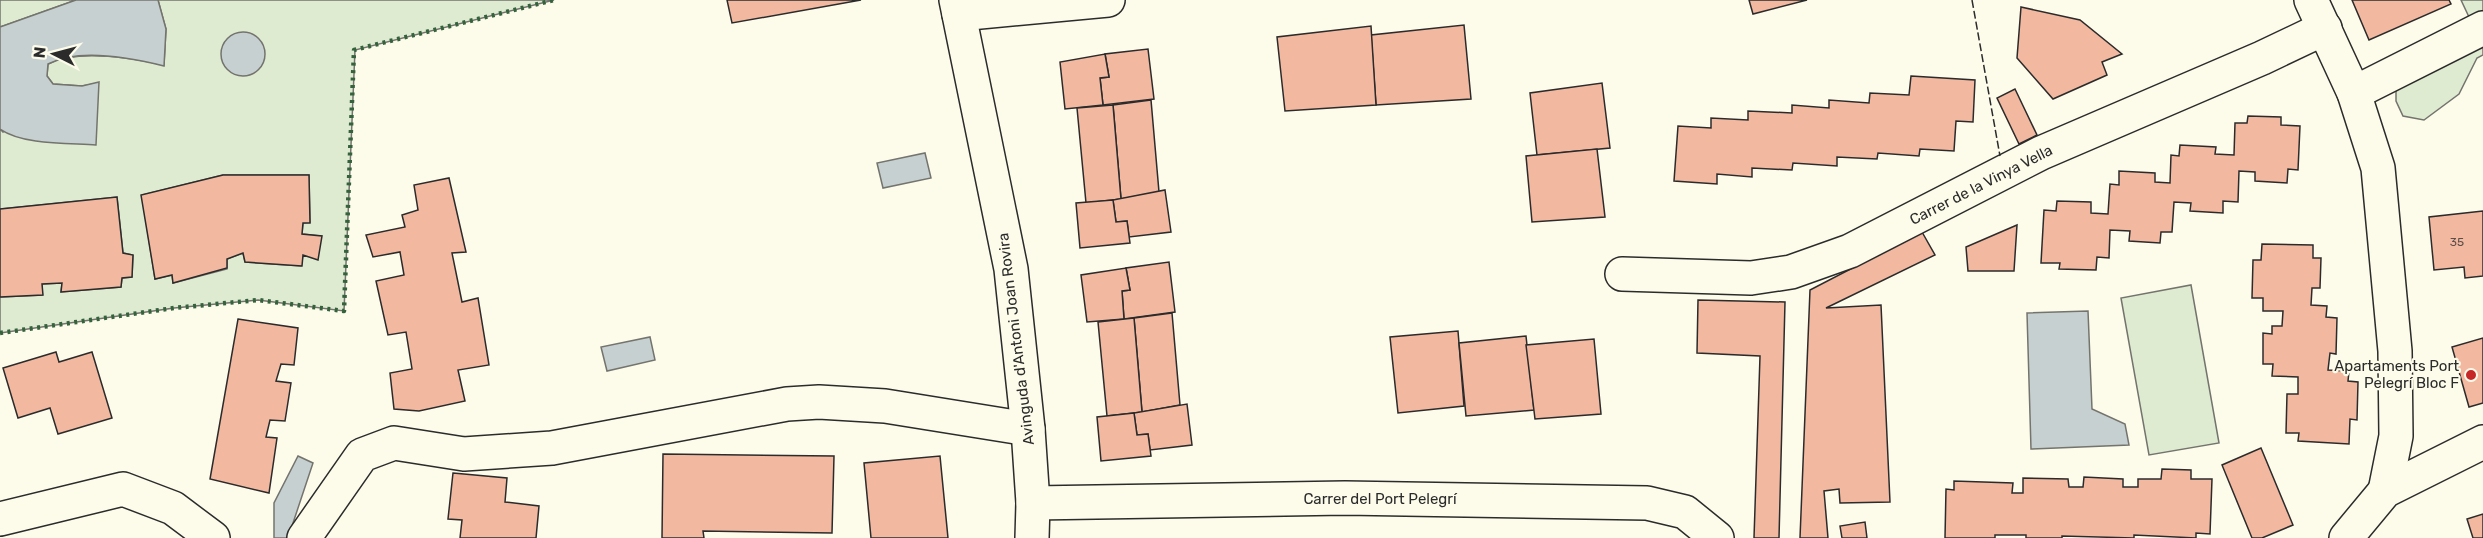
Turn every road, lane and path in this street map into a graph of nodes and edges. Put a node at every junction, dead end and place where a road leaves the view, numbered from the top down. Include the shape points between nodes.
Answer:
1 (1108, 0) edge
2 (957, 7) edge
3 (2318, 14) edge
4 (2483, 28) edge
5 (2354, 93) junction
6 (1622, 273) dead end
7 (1028, 429) junction
8 (2483, 442) edge
9 (2385, 491) junction
10 (1033, 503) junction
11 (0, 519) edge
12 (213, 538) edge
13 (304, 538) edge
14 (1032, 538) edge
15 (1717, 538) edge
16 (2346, 538) edge

1 - 2 street
2 - 7 street, Avinguda d'Antoni Joan Rovira via 1011,269
3 - 5 street
3 - 6 street, Carrer de la Vinya Vella via 2262,58 2042,153 1850,251 1791,272 1751,278
4 - 5 street
5 - 9 street via 2378,168 2395,351 2396,436
7 - 10 street, Avinguda d'Antoni Joan Rovira
7 - 13 street via 885,406 819,402 787,404 552,448 464,453 394,443 362,455
8 - 9 street
9 - 16 street
10 - 14 street, Avinguda d'Antoni Joan Rovira
10 - 15 street, Carrer del Port Pelegrí via 1345,498 1647,502 1685,512
11 - 12 street via 123,489 172,508

